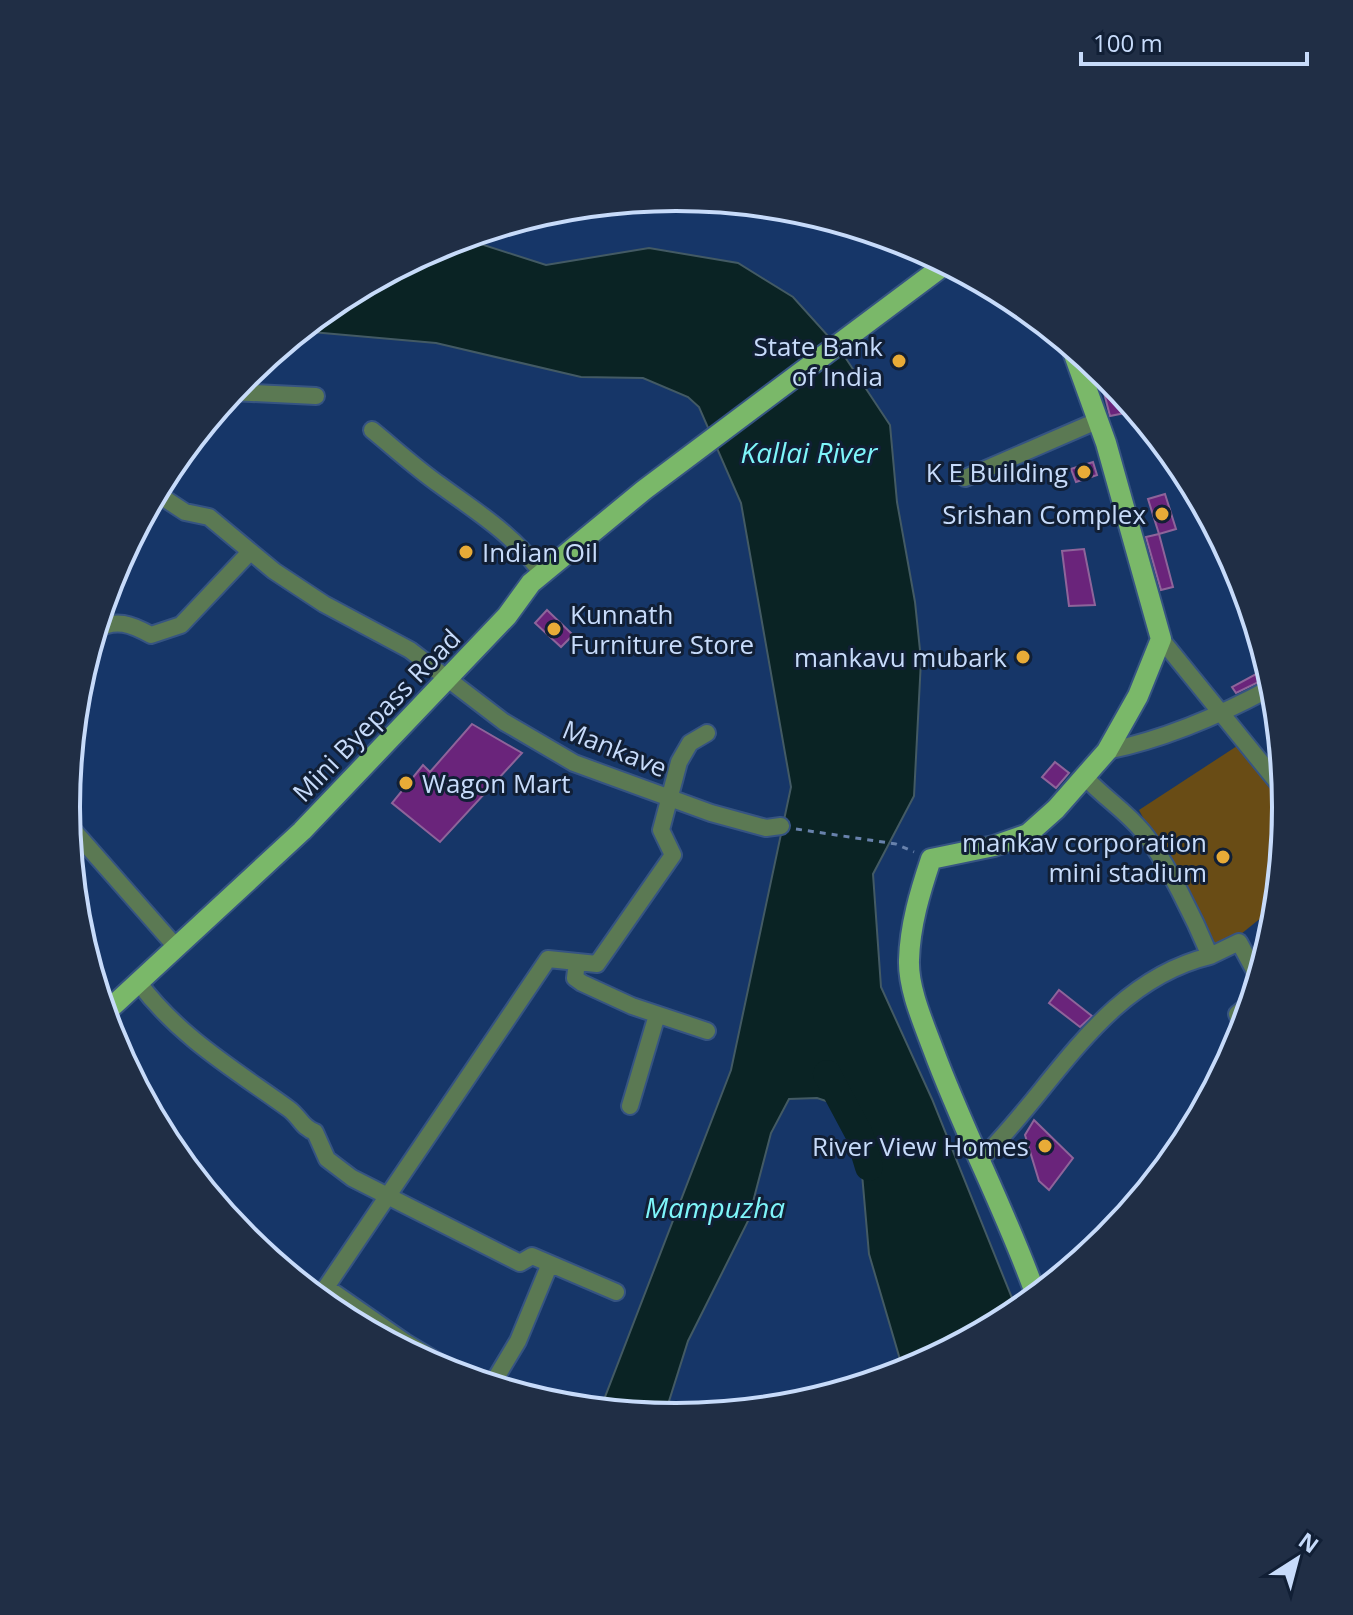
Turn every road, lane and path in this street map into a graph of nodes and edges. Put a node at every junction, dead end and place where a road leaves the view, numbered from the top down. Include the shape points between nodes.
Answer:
1 (937, 272) edge
2 (1079, 368) edge
3 (248, 393) edge
4 (316, 396) dead end
5 (1099, 420) junction
6 (372, 430) dead end
7 (965, 478) dead end
8 (166, 500) edge
9 (250, 552) junction
10 (543, 574) junction
11 (110, 623) edge
12 (1161, 639) junction
13 (446, 680) junction
14 (1262, 693) edge
15 (1218, 712) junction
16 (707, 733) dead end
17 (1107, 751) junction
18 (1085, 777) junction
19 (1272, 777) edge
20 (670, 797) junction
21 (781, 826) joint
22 (81, 839) edge
23 (931, 859) junction
24 (177, 948) junction
25 (1210, 956) junction
26 (577, 962) junction
27 (1252, 966) edge
28 (139, 983) junction
29 (114, 1005) edge
30 (657, 1015) junction
31 (707, 1031) dead end
32 (630, 1106) dead end
33 (979, 1161) junction
34 (386, 1197) junction
35 (549, 1266) junction
36 (1032, 1286) edge
37 (325, 1289) edge
38 (616, 1292) dead end
39 (497, 1376) edge

1 - 10 main road, Mini Byepass Road via 687,456
2 - 5 main road
3 - 4 street
5 - 7 street
5 - 12 main road
6 - 10 street via 474,506 521,546
8 - 9 street, Mankave via 185,512 209,517
9 - 11 street via 181,625 151,635 130,624
9 - 13 street, Mankave via 324,604 410,650
10 - 13 main road, Mini Byepass Road
12 - 15 street
12 - 17 main road via 1138,696
13 - 20 street, Mankave via 574,763
13 - 24 main road, Mini Byepass Road via 302,831
14 - 15 street
15 - 17 street via 1139,745
15 - 19 street
16 - 20 street via 690,743 679,762
17 - 18 main road
18 - 23 main road via 1028,834
18 - 25 street via 1144,833 1196,921
20 - 21 street, Mankave via 766,828
20 - 26 street via 661,830 673,855 597,964
21 - 23 path via 896,844
22 - 24 street
23 - 33 main road via 916,903 908,963 921,1017
24 - 28 main road, Mini Byepass Road
25 - 27 street via 1239,942
25 - 33 street via 1180,963 1115,1008
26 - 30 street via 575,978 582,983
26 - 34 street via 548,959
28 - 29 main road, Mini Byepass Road
28 - 34 street via 212,1057 315,1132 327,1159
30 - 31 street
30 - 32 street
33 - 36 main road
34 - 35 street via 520,1263 532,1256
34 - 37 street
35 - 38 street
35 - 39 street via 518,1341

